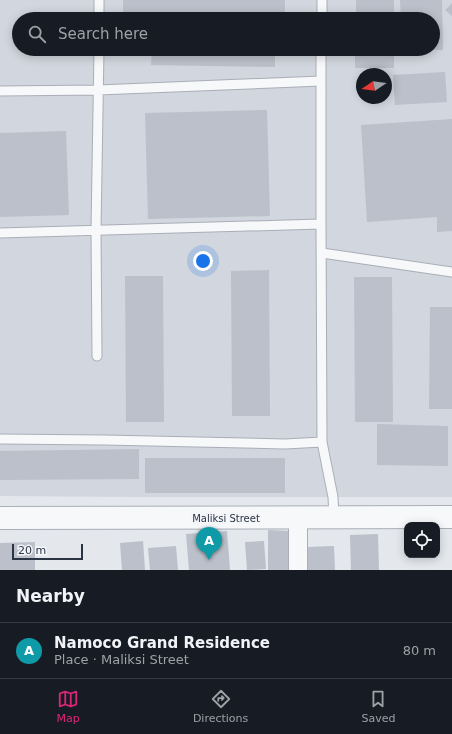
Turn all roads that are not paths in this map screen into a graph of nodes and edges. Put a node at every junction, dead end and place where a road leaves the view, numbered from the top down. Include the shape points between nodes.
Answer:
1 (100, 0) edge
2 (322, 0) edge
3 (99, 12) edge
4 (322, 12) edge
5 (99, 56) edge
6 (321, 56) edge
7 (321, 81) junction
8 (98, 90) junction
9 (0, 91) edge
10 (321, 224) junction
11 (96, 230) junction
12 (0, 232) edge
13 (322, 253) junction
14 (452, 272) edge
15 (97, 356) dead end
16 (0, 440) edge
17 (322, 442) junction
18 (298, 517) junction
19 (334, 517) junction
20 (452, 517) edge
21 (0, 518) edge
22 (298, 570) edge

1 - 3 lane
2 - 4 lane
5 - 8 lane
6 - 7 lane
7 - 8 lane
7 - 10 lane
8 - 9 lane
8 - 11 lane
10 - 11 lane
10 - 13 lane
11 - 12 lane
11 - 15 lane
13 - 14 lane
13 - 17 lane
16 - 17 lane via 285,444
17 - 19 lane via 334,497
18 - 19 street, Maliksi Street
18 - 21 street, Maliksi Street
18 - 22 street
19 - 20 street, Maliksi Street

